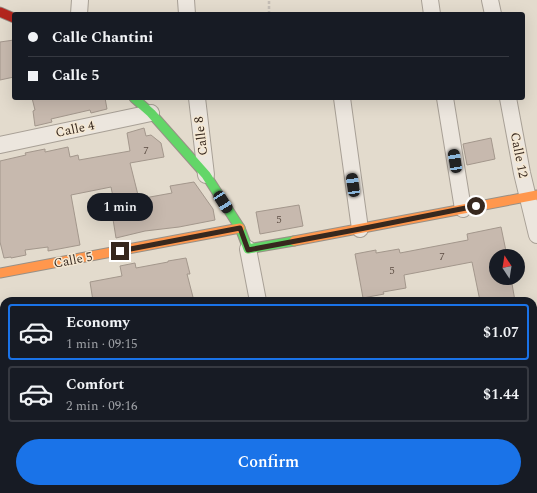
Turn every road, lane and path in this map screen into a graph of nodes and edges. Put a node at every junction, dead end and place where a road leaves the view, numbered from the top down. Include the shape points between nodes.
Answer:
1 (80, 0) edge
2 (186, 0) edge
3 (269, 0) edge
4 (430, 0) edge
5 (490, 0) edge
6 (0, 12) edge
7 (79, 12) edge
8 (187, 12) edge
9 (269, 12) edge
10 (432, 12) edge
11 (493, 12) edge
12 (12, 17) edge
13 (136, 100) edge
14 (197, 100) edge
15 (342, 100) edge
16 (445, 100) edge
17 (508, 100) edge
18 (151, 113) junction
19 (0, 145) edge
20 (206, 175) junction
21 (532, 196) edge
22 (463, 209) junction
23 (240, 228) junction
24 (360, 229) junction
25 (537, 235) edge
26 (248, 250) junction
27 (0, 274) edge
28 (257, 297) edge

1 - 7 street
2 - 8 street
3 - 9 path
4 - 10 street
5 - 11 street
6 - 12 street
13 - 18 street
14 - 20 street, Calle 8
15 - 24 street
16 - 22 street
17 - 21 street, Calle 12 via 522,173
18 - 19 street, Calle 4
18 - 20 street
20 - 23 street
21 - 22 street
21 - 25 street, Calle 12
22 - 24 street
23 - 26 street
23 - 27 street, Calle 5
24 - 26 street
26 - 28 street

